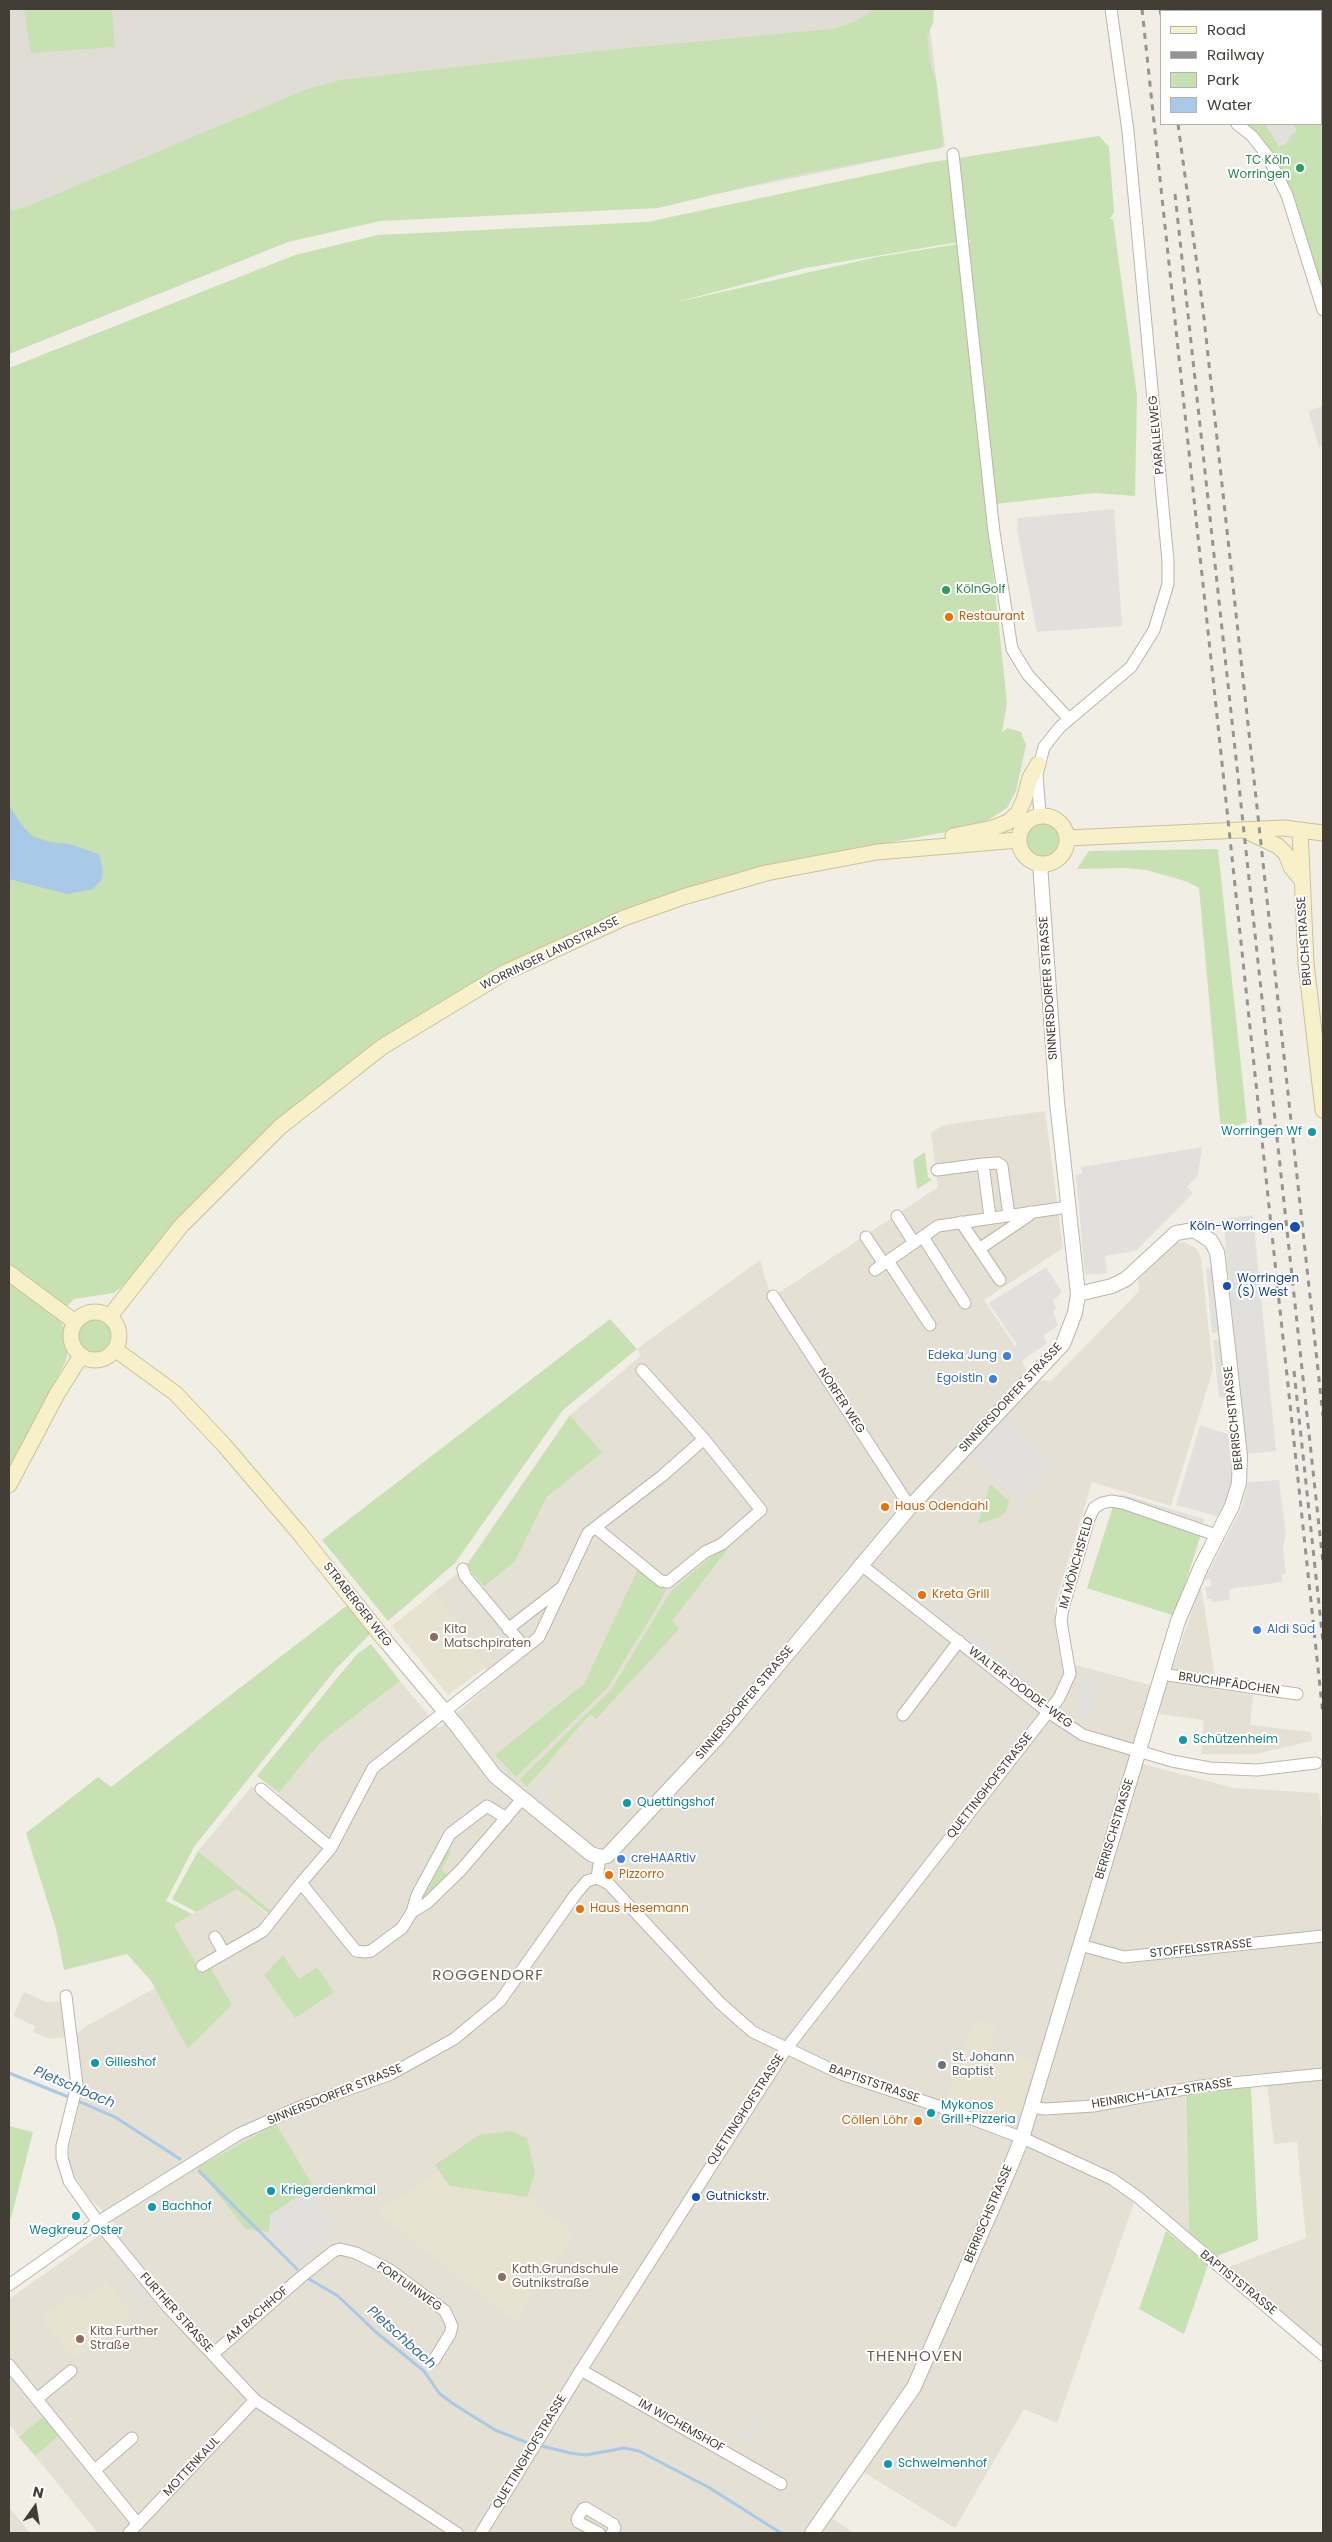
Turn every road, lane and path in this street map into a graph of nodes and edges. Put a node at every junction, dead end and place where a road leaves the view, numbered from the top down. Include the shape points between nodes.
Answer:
1 (1111, 9) edge
2 (1238, 125) edge
3 (954, 154) dead end
4 (1323, 310) edge
5 (1069, 719) junction
6 (1038, 764) junction
7 (1040, 815) junction
8 (1242, 829) junction
9 (1300, 830) junction
10 (1323, 833) edge
11 (1067, 838) junction
12 (1018, 840) junction
13 (914, 848) junction
14 (1040, 864) junction
15 (1301, 879) junction
16 (1321, 1066) edge
17 (1323, 1110) edge
18 (983, 1164) junction
19 (937, 1170) dead end
20 (1068, 1207) junction
21 (1030, 1212) junction
22 (1009, 1215) junction
23 (896, 1216) dead end
24 (990, 1217) junction
25 (961, 1222) junction
26 (866, 1237) dead end
27 (918, 1240) junction
28 (979, 1248) junction
29 (883, 1265) junction
30 (9, 1273) edge
31 (1000, 1280) dead end
32 (1078, 1294) junction
33 (773, 1296) dead end
34 (965, 1303) dead end
35 (110, 1316) junction
36 (75, 1322) junction
37 (930, 1325) dead end
38 (116, 1350) junction
39 (81, 1356) junction
40 (642, 1370) dead end
41 (704, 1439) junction
42 (9, 1485) edge
43 (910, 1507) junction
44 (596, 1528) junction
45 (1216, 1535) junction
46 (860, 1564) junction
47 (463, 1569) dead end
48 (561, 1588) junction
49 (508, 1629) junction
50 (384, 1640) joint
51 (959, 1642) junction
52 (525, 1648) junction
53 (1161, 1674) junction
54 (1297, 1694) dead end
55 (444, 1711) junction
56 (1048, 1712) junction
57 (903, 1715) dead end
58 (1138, 1751) junction
59 (1316, 1763) dead end
60 (261, 1789) dead end
61 (522, 1799) junction
62 (506, 1818) junction
63 (331, 1848) junction
64 (600, 1857) junction
65 (597, 1878) junction
66 (301, 1883) junction
67 (412, 1912) junction
68 (1323, 1936) edge
69 (215, 1937) dead end
70 (1080, 1945) junction
71 (224, 1953) junction
72 (202, 1966) dead end
73 (66, 1996) dead end
74 (786, 2049) junction
75 (1323, 2074) edge
76 (1031, 2107) junction
77 (1022, 2138) junction
78 (98, 2222) junction
79 (301, 2277) joint
80 (9, 2285) edge
81 (213, 2354) junction
82 (1323, 2355) edge
83 (434, 2360) dead end
84 (9, 2365) edge
85 (580, 2370) junction
86 (71, 2371) dead end
87 (37, 2399) junction
88 (255, 2400) junction
89 (132, 2438) dead end
90 (94, 2470) junction
91 (781, 2484) dead end
92 (138, 2524) junction
93 (593, 2532) edge
94 (129, 2533) edge
95 (457, 2533) edge
96 (481, 2533) edge
97 (612, 2533) edge
98 (812, 2533) edge

1 - 5 street, PARALLELWEG via 1128,131 1168,584 1154,630 1131,667
2 - 4 street via 1267,155 1287,195
3 - 5 street via 997,562 1012,649 1028,675
5 - 6 street, PARALLELWEG via 1044,747
6 - 7 street, PARALLELWEG
6 - 13 main road via 1018,813 1008,822 993,828 935,838
7 - 11 main road via 1061,824
7 - 12 main road via 1024,824
8 - 9 main road
8 - 11 main road
8 - 15 main road via 1278,846
9 - 10 main road
9 - 15 main road, BRUCHSTRASSE
11 - 14 main road via 1062,854 1049,863
12 - 13 main road, WORRINGER LANDSTRASSE
12 - 14 main road via 1025,856
13 - 35 main road, WORRINGER LANDSTRASSE via 837,858 766,873 683,897 591,931 460,998 348,1072 280,1127 181,1226
14 - 20 street, SINNERSDORFER STRASSE
15 - 16 main road, BRUCHSTRASSE via 1306,963
16 - 17 main road, BRUCHSTRASSE
18 - 19 street
18 - 22 street via 998,1162 1002,1166
18 - 24 street
20 - 21 street
20 - 32 street, SINNERSDORFER STRASSE
21 - 22 street
21 - 28 street
22 - 24 street
23 - 27 street
24 - 25 street
25 - 27 street via 938,1226
25 - 28 street
26 - 29 street
27 - 29 street
27 - 34 street
28 - 31 street
29 - 37 street
30 - 36 main road
32 - 43 street, SINNERSDORFER STRASSE via 1063,1344
32 - 45 street, BERRISCHSTRASSE via 1112,1286 1126,1278 1176,1233 1194,1230 1214,1245 1240,1471 1232,1506
33 - 43 street, NORFER WEG
35 - 36 main road via 91,1312
35 - 38 main road via 119,1328
36 - 39 main road via 72,1344
38 - 39 main road via 96,1361
38 - 50 main road, STRABERGER WEG via 175,1393 224,1444
39 - 42 main road
40 - 41 street
41 - 44 street
41 - 44 street via 761,1510 722,1544 705,1552 668,1582 661,1580
43 - 46 street, SINNERSDORFER STRASSE
44 - 48 street via 588,1532
45 - 53 street, BERRISCHSTRASSE via 1178,1621
45 - 56 street, IM MÖNCHSFELD via 1123,1503 1102,1502 1094,1508 1061,1621 1070,1674 1066,1686
46 - 51 street, WALTER-DODDE-WEG
46 - 64 street, SINNERSDORFER STRASSE via 744,1707 679,1781 614,1850
47 - 49 street via 465,1576
48 - 49 street
48 - 52 street via 543,1631
49 - 52 street
50 - 55 street, STRABERGER WEG
51 - 56 street, WALTER-DODDE-WEG
51 - 57 street, WALTER-DODDE-WEG
52 - 55 street
53 - 54 street, BRUCHPFÄDCHEN
53 - 58 street, BERRISCHSTRASSE
55 - 61 street, STRABERGER WEG via 495,1776
55 - 63 street via 373,1768
56 - 58 street, WALTER-DODDE-WEG via 1083,1735
56 - 74 street, QUETTINGHOFSTRASSE
58 - 59 street, WALTER-DODDE-WEG via 1172,1761 1235,1770
58 - 70 street, BERRISCHSTRASSE
60 - 63 street
61 - 62 street
61 - 64 street, STRABERGER WEG via 585,1850
62 - 67 street via 460,1870 427,1903
62 - 67 street via 487,1806 450,1834 417,1895
63 - 66 street
64 - 65 street
65 - 74 street, BAPTISTSTRASSE via 609,1884 736,2018 753,2032
65 - 78 street, SINNERSDORFER STRASSE via 587,1881 575,1895 500,2001 454,2039 392,2074 302,2106 239,2134
66 - 67 street via 356,1951 371,1951 402,1928
66 - 71 street via 263,1931
68 - 70 street, STOFFELSSTRASSE via 1124,1957
69 - 71 street
70 - 76 street, BERRISCHSTRASSE
71 - 72 street
73 - 78 street, FURTHER STRASSE via 76,2066 75,2100 62,2146 64,2169
74 - 77 street, BAPTISTSTRASSE via 841,2074
74 - 85 street, QUETTINGHOFSTRASSE
75 - 76 street, HEINRICH-LATZ-STRASSE via 1201,2086 1093,2106
76 - 77 street, BERRISCHSTRASSE
77 - 82 street, BAPTISTSTRASSE via 1126,2187
77 - 98 street, BERRISCHSTRASSE via 914,2387
78 - 80 street, SINNERSDORFER STRASSE
78 - 81 street, FURTHER STRASSE via 166,2305
79 - 81 street, AM BACHHOF
79 - 83 street, FORTUINWEG via 340,2248 390,2270 445,2311 452,2326
81 - 88 street, FURTHER STRASSE
84 - 87 street
85 - 91 street, IM WICHEMSHOF
85 - 96 street, QUETTINGHOFSTRASSE
86 - 87 street
87 - 90 street
88 - 92 street, MOTTENKAUL
88 - 95 street, FURTHER STRASSE
89 - 90 street
90 - 92 street
92 - 94 street, MOTTENKAUL
93 - 97 street via 578,2522 583,2509 613,2524

